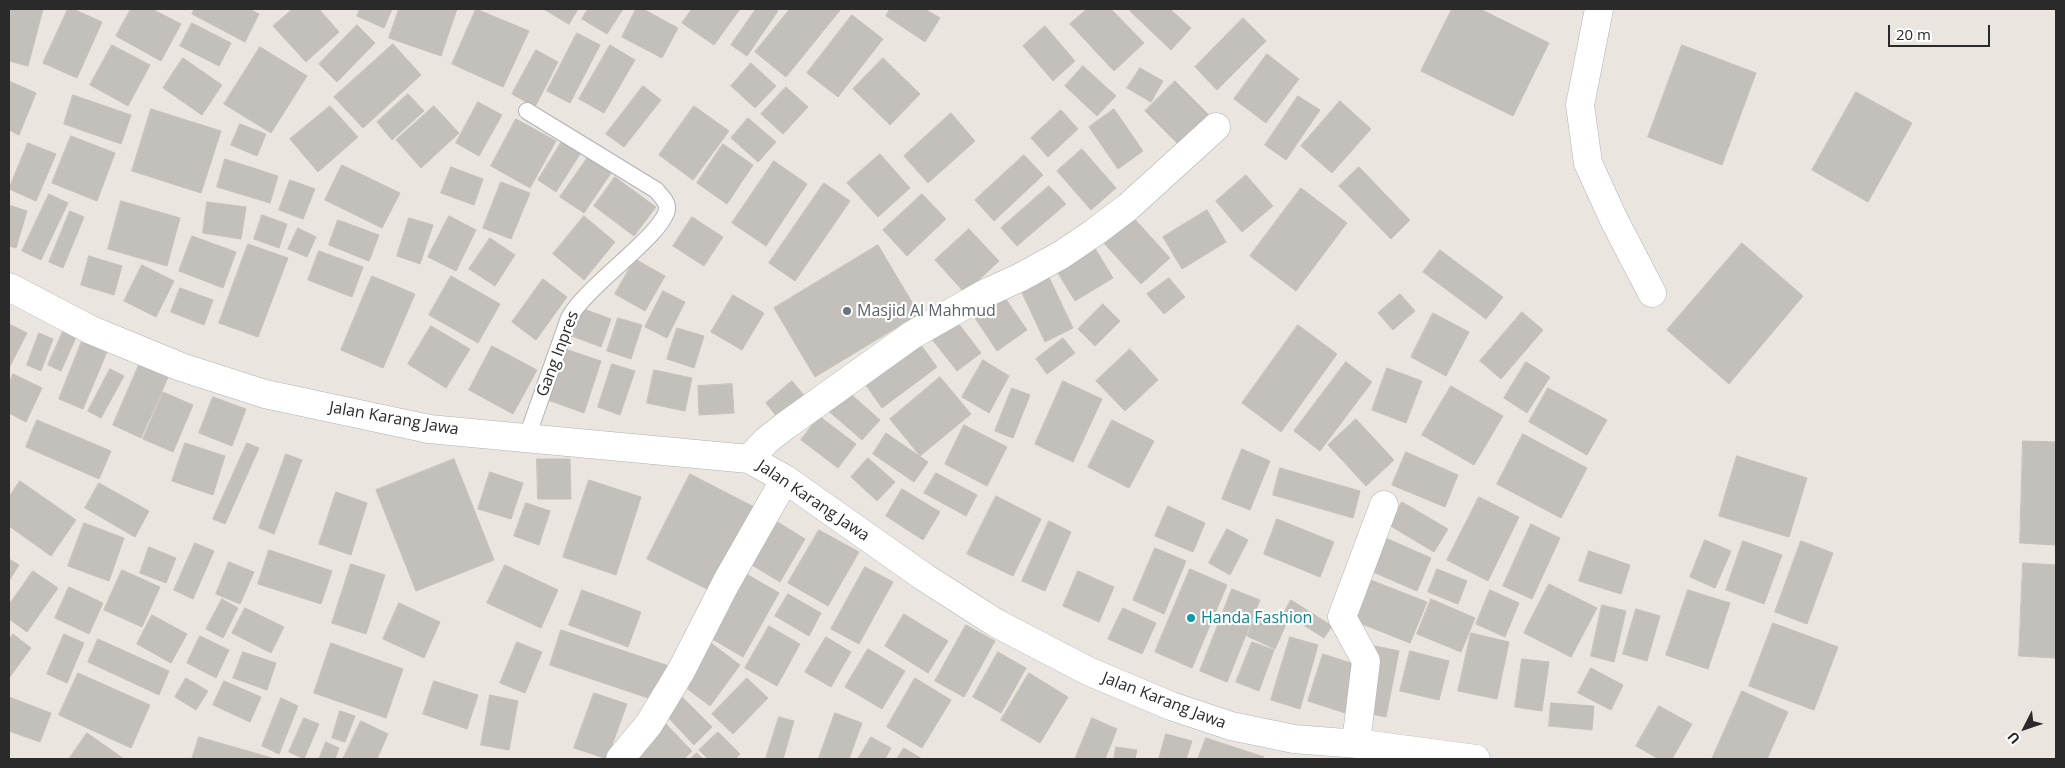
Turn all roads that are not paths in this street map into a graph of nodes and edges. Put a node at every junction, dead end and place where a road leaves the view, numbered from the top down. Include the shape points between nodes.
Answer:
1 (1599, 9) edge
2 (527, 111) dead end
3 (1216, 127) dead end
4 (9, 287) edge
5 (1652, 293) dead end
6 (527, 438) junction
7 (749, 458) junction
8 (785, 479) junction
9 (1384, 505) dead end
10 (1356, 743) junction
11 (1387, 753) edge
12 (620, 759) edge
13 (1476, 759) edge

1 - 5 street via 1580,106 1588,163
2 - 6 lane, Gang Inpres via 656,190 666,202 667,210 651,235 575,307
3 - 7 street via 1128,207 1095,232 1053,259 912,336 785,426
4 - 6 street, Jalan Karang Jawa via 109,337 181,367 265,394 429,429
6 - 7 street, Jalan Karang Jawa
7 - 8 street, Jalan Karang Jawa
8 - 10 street, Jalan Karang Jawa via 924,577 996,623 1088,671 1171,706 1231,726 1294,739
8 - 12 street via 681,670 648,724
9 - 10 street via 1342,617 1366,661
10 - 11 street, Jalan Karang Jawa
11 - 13 street, Jalan Karang Jawa

